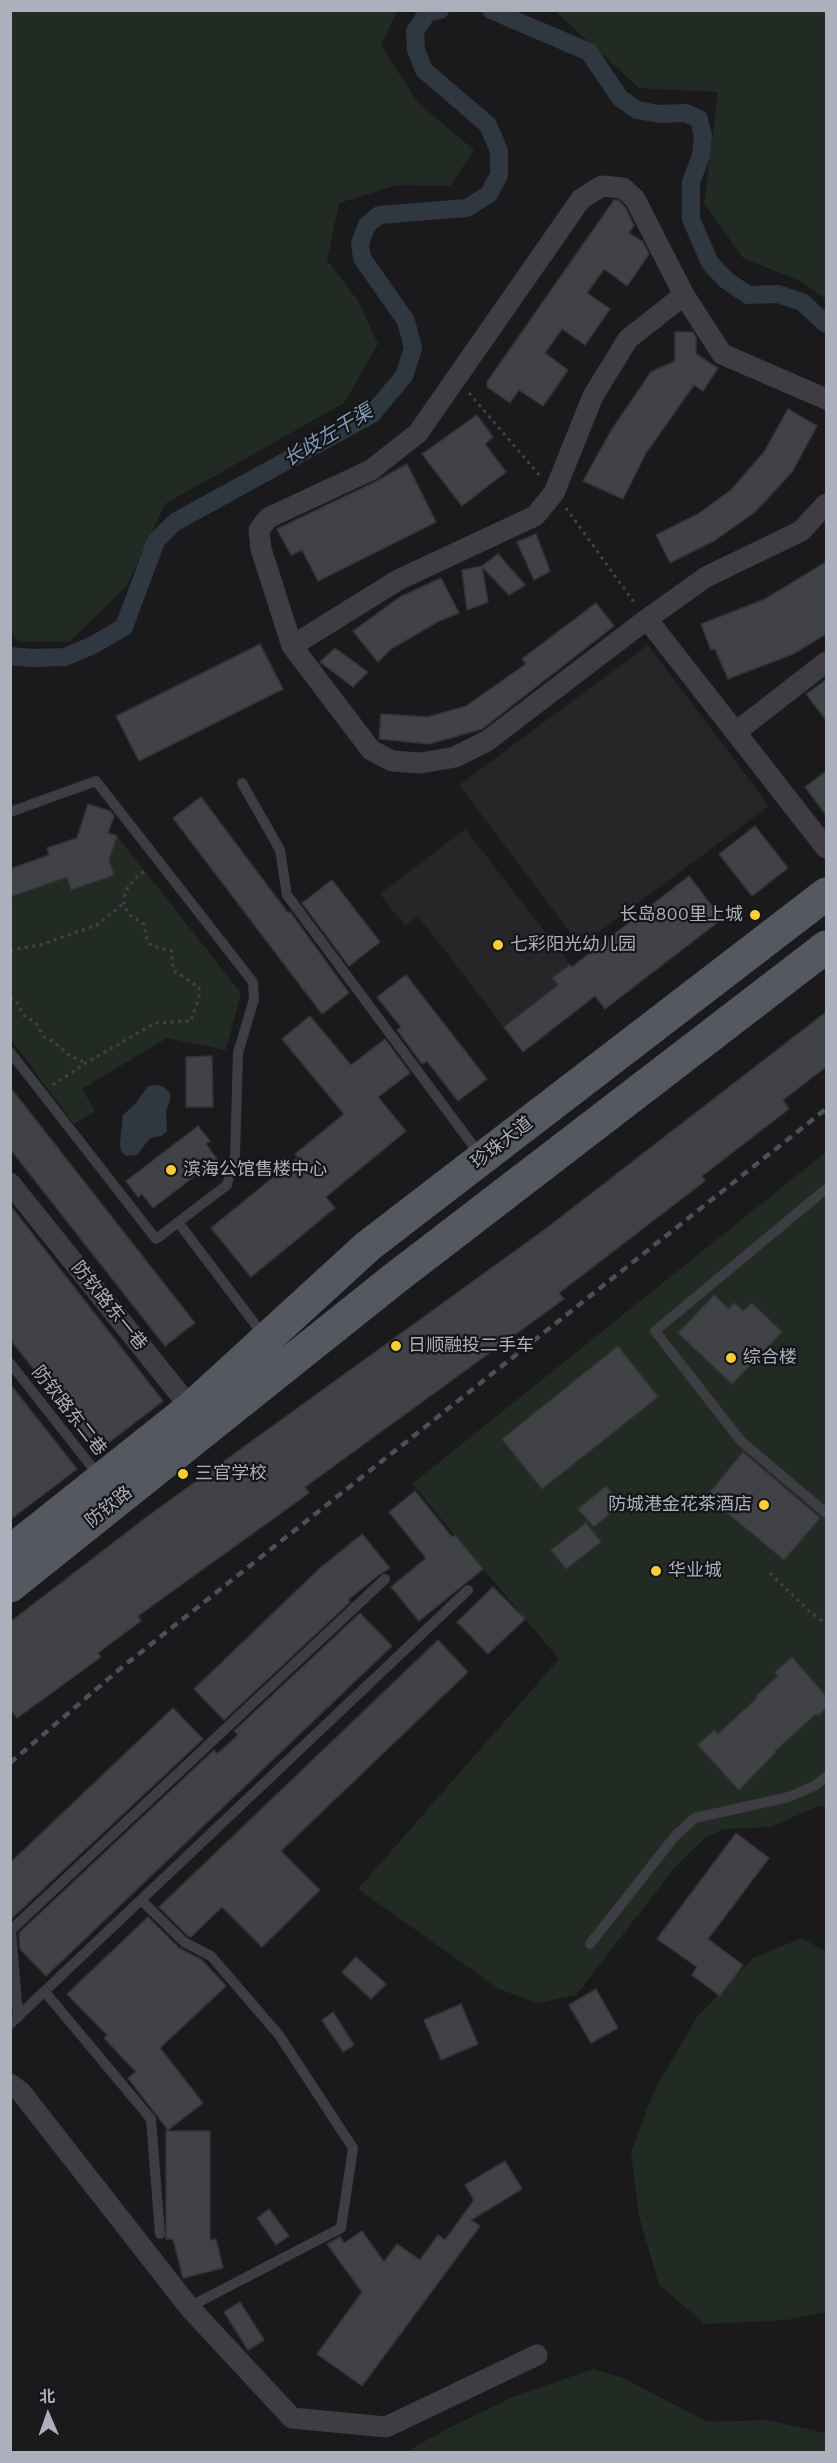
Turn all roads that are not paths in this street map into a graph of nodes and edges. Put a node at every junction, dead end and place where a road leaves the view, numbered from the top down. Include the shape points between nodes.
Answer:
1 (684, 295) junction
2 (826, 399) edge
3 (826, 504) edge
4 (647, 619) junction
5 (292, 645) junction
6 (826, 662) edge
7 (736, 732) junction
8 (242, 783) dead end
9 (10, 812) edge
10 (826, 848) edge
11 (826, 894) edge
12 (826, 947) edge
13 (10, 1052) edge
14 (482, 1159) junction
15 (10, 1183) edge
16 (826, 1189) edge
17 (178, 1222) junction
18 (267, 1339) junction
19 (10, 1363) edge
20 (199, 1419) junction
21 (101, 1479) junction
22 (826, 1513) edge
23 (12, 1547) edge
24 (385, 1579) dead end
25 (10, 1586) edge
26 (468, 1590) dead end
27 (826, 1777) edge
28 (141, 1900) junction
29 (590, 1944) dead end
30 (45, 1992) junction
31 (14, 2021) edge
32 (10, 2084) edge
33 (160, 2234) dead end
34 (189, 2307) junction
35 (537, 2355) dead end

1 - 2 street via 722,354
1 - 5 street via 628,339 593,396 554,493 535,516 398,580
1 - 5 street via 635,199 623,188 602,186 581,199 418,434 371,470 268,518 259,530 261,549
3 - 4 street via 801,531 706,577
4 - 5 street via 487,741 455,757 421,763 392,761 371,750
4 - 7 street
6 - 7 street
7 - 10 street
8 - 14 lane via 280,850 287,895
9 - 17 lane via 96,781 253,982 254,999 238,1053 235,1156 227,1185
11 - 14 main road, 珍珠大道
12 - 20 main road via 394,1279
13 - 17 lane via 156,1239
14 - 18 main road, 珍珠大道 via 368,1246
15 - 20 street, 防钦路东一巷
16 - 22 lane via 655,1331 741,1441
17 - 18 lane
18 - 20 main road, 珍珠大道
19 - 21 lane, 防钦路东二巷
20 - 21 main road, 防钦路
20 - 25 main road, 防钦路
21 - 23 main road, 防钦路
24 - 31 lane via 11,1930
26 - 28 lane
27 - 29 lane via 789,1797 695,1818 675,1836
28 - 30 lane
28 - 34 lane via 184,1942 211,1956 279,2035 353,2148 341,2228
30 - 31 lane
30 - 33 lane via 151,2119
32 - 34 street via 21,2092
34 - 35 street via 292,2418 386,2427

